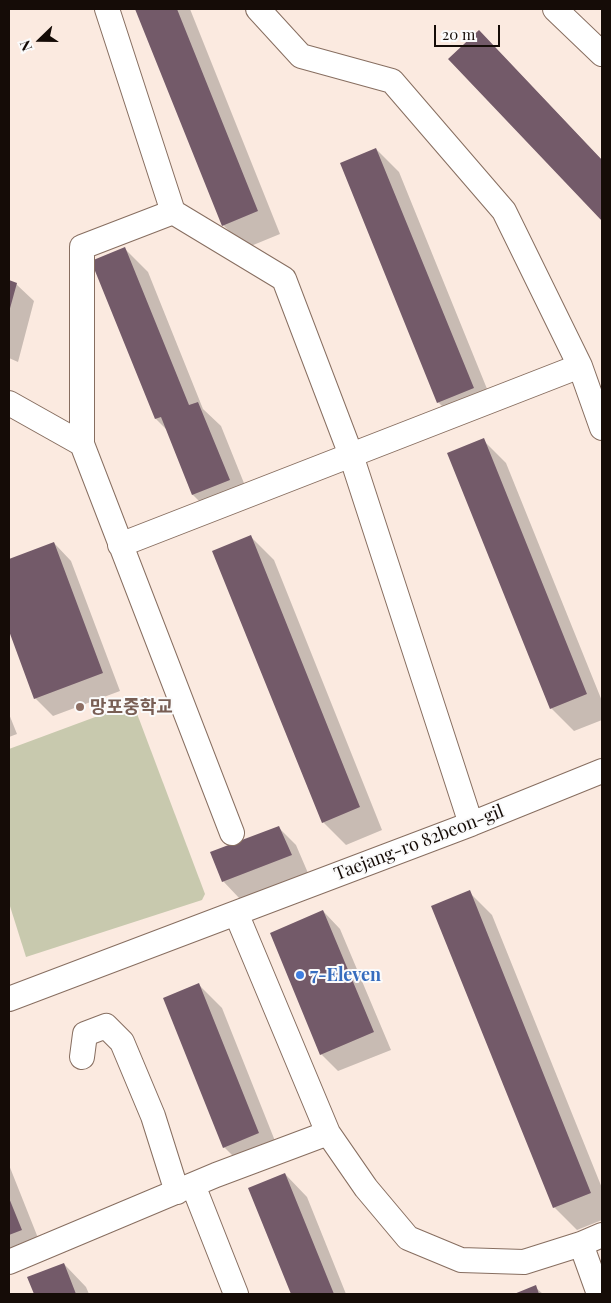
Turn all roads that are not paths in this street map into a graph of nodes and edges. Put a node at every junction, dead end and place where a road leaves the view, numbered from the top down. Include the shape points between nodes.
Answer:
1 (107, 9) edge
2 (258, 9) edge
3 (555, 9) edge
4 (602, 54) edge
5 (172, 212) junction
6 (580, 366) junction
7 (9, 403) edge
8 (602, 428) edge
9 (82, 444) junction
10 (351, 455) junction
11 (120, 545) junction
12 (602, 771) edge
13 (471, 824) junction
14 (232, 833) dead end
15 (236, 913) junction
16 (9, 999) edge
17 (82, 1057) dead end
18 (328, 1133) junction
19 (185, 1188) junction
20 (592, 1240) edge
21 (9, 1262) edge
22 (236, 1294) edge
23 (599, 1294) edge

1 - 5 street
2 - 6 street via 301,56 392,82 504,211
3 - 4 street
5 - 9 street via 82,247
5 - 10 street via 284,279
6 - 8 street
6 - 10 street
7 - 9 street
9 - 11 street
10 - 11 street
10 - 13 street
11 - 14 street
12 - 13 street, Taejang-ro 82beon-gil
13 - 15 street, Taejang-ro 82beon-gil
15 - 16 street, Taejang-ro 82beon-gil
15 - 18 street
17 - 19 street via 85,1034 106,1026 122,1042
18 - 19 street
18 - 20 street via 366,1188 408,1238 461,1260 524,1262
19 - 21 street
19 - 22 street
20 - 23 street

